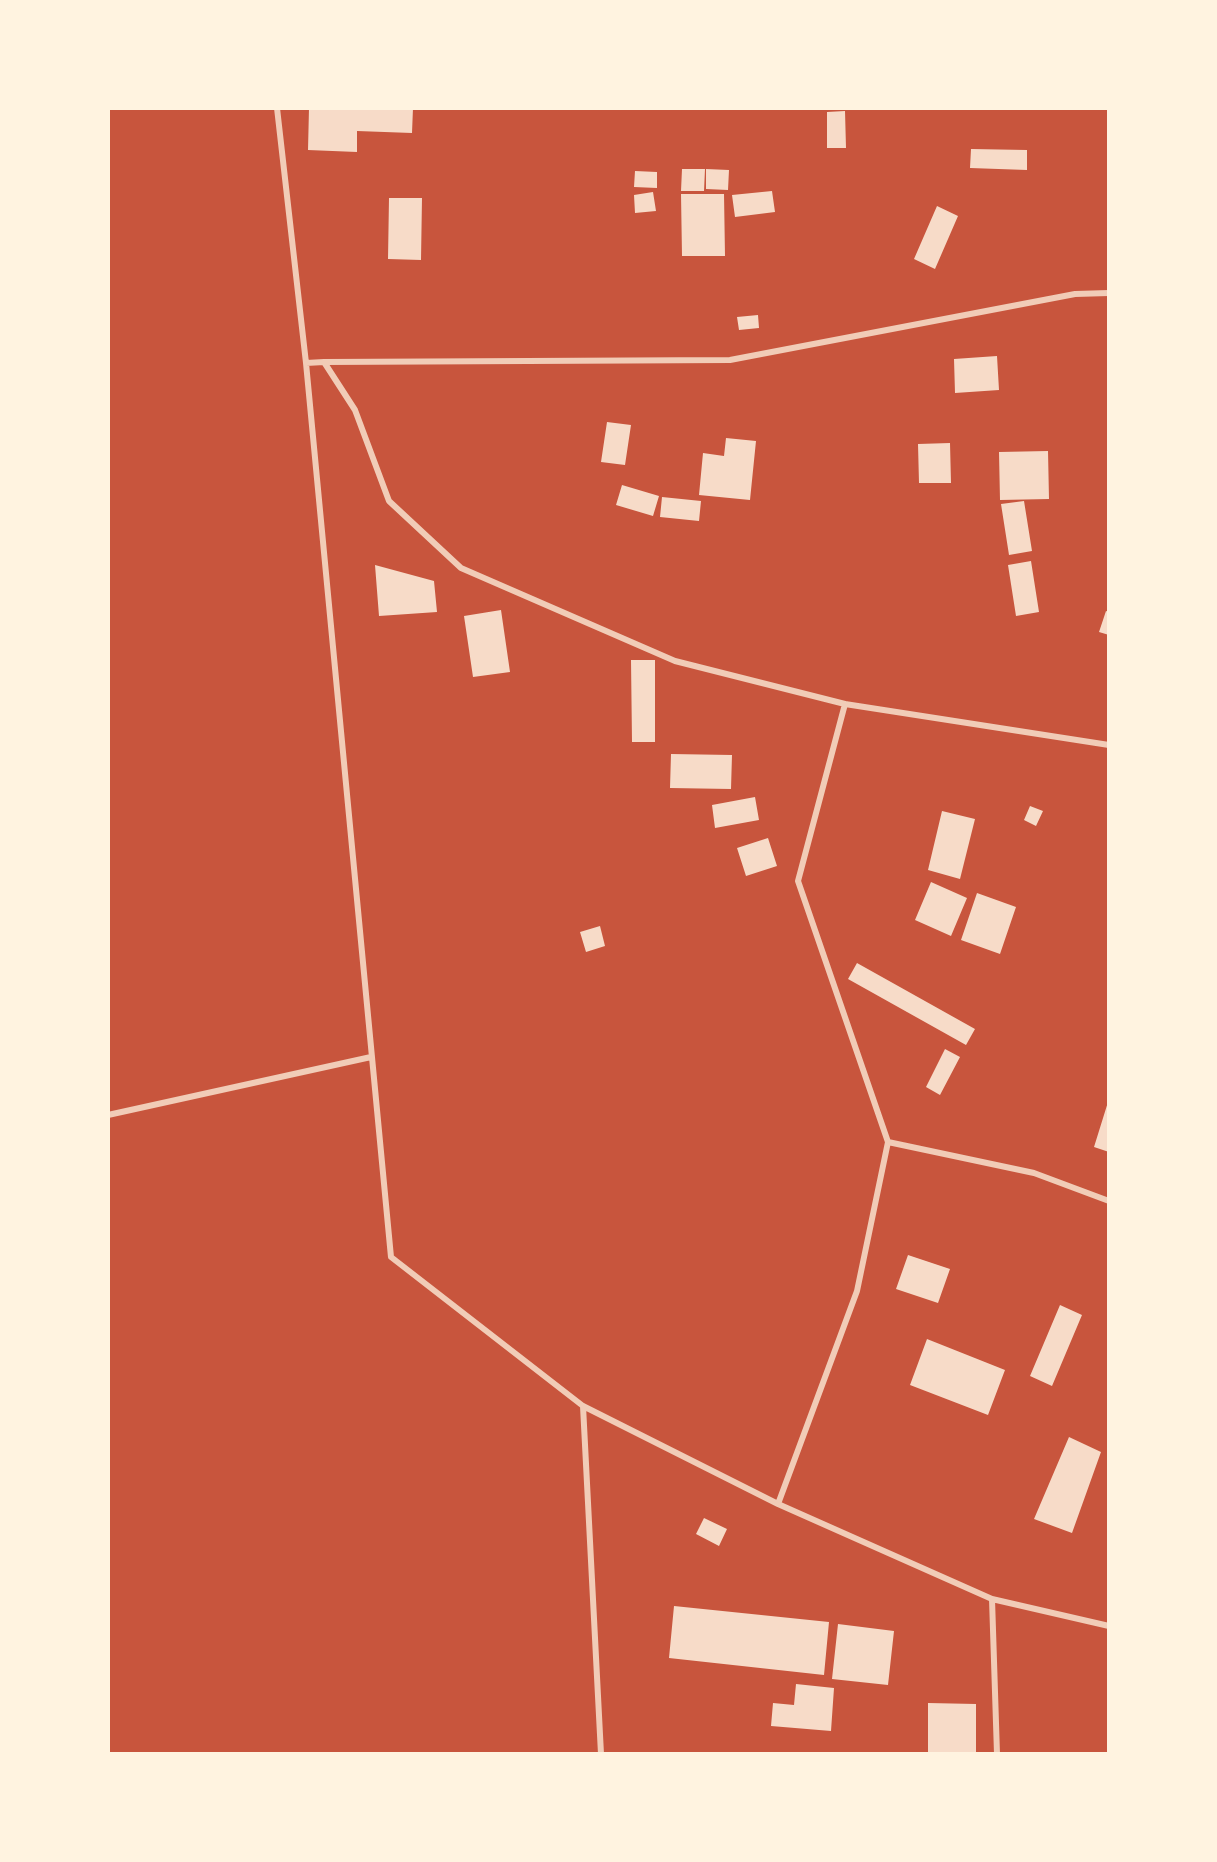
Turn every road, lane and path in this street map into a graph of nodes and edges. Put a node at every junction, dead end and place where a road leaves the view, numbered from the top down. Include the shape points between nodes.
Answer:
1 (277, 108) edge
2 (1109, 293) edge
3 (324, 362) junction
4 (306, 363) junction
5 (845, 704) junction
6 (1109, 745) edge
7 (371, 1057) junction
8 (108, 1115) edge
9 (888, 1142) junction
10 (1109, 1201) edge
11 (583, 1406) junction
12 (778, 1504) junction
13 (992, 1599) junction
14 (1109, 1626) edge
15 (601, 1754) edge
16 (996, 1754) edge

1 - 4 street
2 - 3 street via 1075,294 730,360
3 - 4 street
3 - 5 street via 355,410 389,501 461,568 675,661
4 - 7 street
5 - 6 street
5 - 9 street via 798,881
7 - 8 street
7 - 11 street via 391,1257
9 - 10 street via 1034,1173
9 - 12 street via 857,1291
11 - 12 street
11 - 15 street
12 - 13 street
13 - 14 street
13 - 16 street

